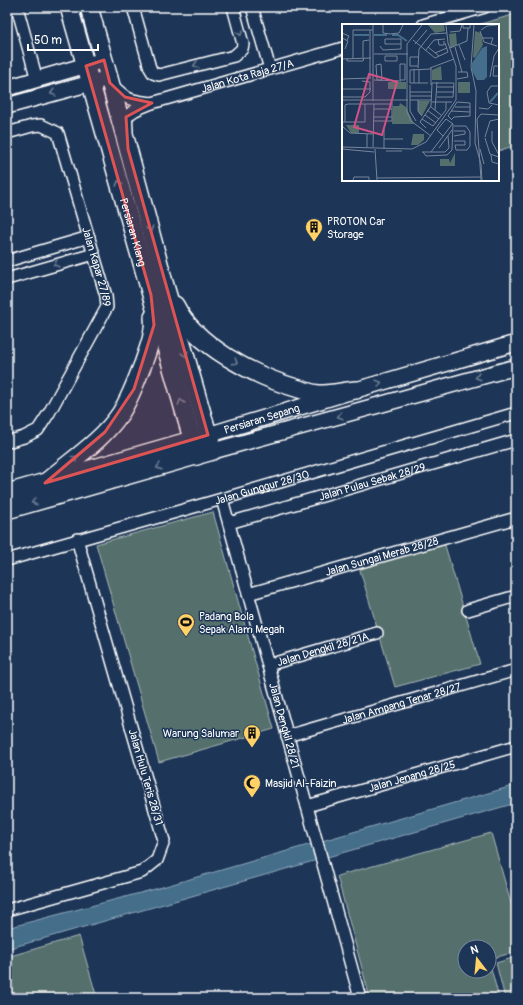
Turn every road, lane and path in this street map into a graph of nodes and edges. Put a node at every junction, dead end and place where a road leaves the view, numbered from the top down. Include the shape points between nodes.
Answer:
1 (17, 7) edge
2 (89, 7) edge
3 (133, 7) edge
4 (233, 7) edge
5 (252, 7) edge
6 (485, 7) edge
7 (67, 11) edge
8 (426, 24) edge
9 (342, 48) edge
10 (104, 60) junction
11 (86, 66) junction
12 (270, 69) junction
13 (37, 80) junction
14 (110, 80) junction
15 (90, 82) junction
16 (7, 88) edge
17 (152, 103) junction
18 (7, 106) edge
19 (7, 133) edge
20 (128, 149) junction
21 (89, 237) junction
22 (94, 254) junction
23 (7, 261) edge
24 (7, 279) edge
25 (164, 282) junction
26 (151, 295) junction
27 (516, 343) edge
28 (516, 367) edge
29 (356, 390) junction
30 (516, 413) edge
31 (200, 438) junction
32 (516, 440) edge
33 (7, 442) edge
34 (205, 454) junction
35 (45, 483) junction
36 (7, 493) edge
37 (222, 499) junction
38 (7, 510) edge
39 (516, 518) edge
40 (228, 524) junction
41 (77, 539) junction
42 (7, 560) edge
43 (248, 594) junction
44 (516, 596) edge
45 (468, 610) dead end
46 (377, 633) dead end
47 (268, 665) junction
48 (516, 670) edge
49 (287, 736) junction
50 (516, 746) edge
51 (306, 806) junction
52 (7, 910) edge
53 (360, 998) edge

1 - 13 street
2 - 10 main road, Persiaran Klang
4 -> 3 street via 243,44 242,49 234,56 159,75 150,68
5 - 12 street
6 - 8 street
7 - 11 main road, Persiaran Klang
9 - 12 street, Jalan Kota Raja 27/A
10 - 11 main road
10 - 14 main road, Persiaran Klang
11 - 13 main road
11 - 15 main road, Persiaran Klang
12 - 17 street, Jalan Kota Raja 27/A
13 - 16 main road
14 - 15 main road
14 - 17 street, Jalan Kota Raja 27/A via 130,101
14 - 20 main road, Persiaran Klang
15 -> 18 main road
26 -> 15 main road, Persiaran Klang
17 - 20 street, Jalan Kota Raja 27/A via 128,116
19 - 21 street, Jalan Kapar 27/89 via 41,125 58,133
20 -> 25 main road, Persiaran Klang
21 - 22 street, Jalan Kapar 27/89
21 - 23 street
22 -> 24 street
22 - 33 street, Jalan Kapar 27/89 via 108,307 104,316 38,430
25 -> 29 main road via 188,324 218,350 248,370 319,394
25 -> 31 main road, Persiaran Klang
31 -> 26 main road, Persiaran Klang
35 -> 26 main road via 105,432 127,402 151,340 154,325
29 -> 27 main road, Persiaran Sepang
28 -> 34 main road, Persiaran Sepang
29 - 31 main road, Persiaran Sepang
30 - 37 street, Jalan Gunggur 28/30
31 - 34 main road, Persiaran Klang
31 - 35 main road, Persiaran Sepang
32 - 40 street, Jalan Pulau Sebak 28/29
34 -> 38 main road, Persiaran Sepang
35 - 36 main road, Persiaran Sepang
37 - 40 street, Jalan Dengkil 28/21
37 - 41 street, Jalan Gunggur 28/30
39 - 43 street, Jalan Sungai Merab 28/28
40 - 43 street, Jalan Dengkil 28/21
41 - 42 street, Jalan Gunggur 28/30
41 - 52 street, Jalan Hulu Teris 28/31 via 164,841 157,860 142,872
43 - 47 street, Jalan Dengkil 28/21
44 - 45 street
46 - 47 street, Jalan Dengkil 28/21A
47 - 49 street, Jalan Dengkil 28/21
48 - 49 street, Jalan Ampang Tenar 28/27
49 - 51 street, Jalan Dengkil 28/21
50 - 51 street, Jalan Jenang 28/25
51 - 53 street, Jalan Dengkil 28/21

